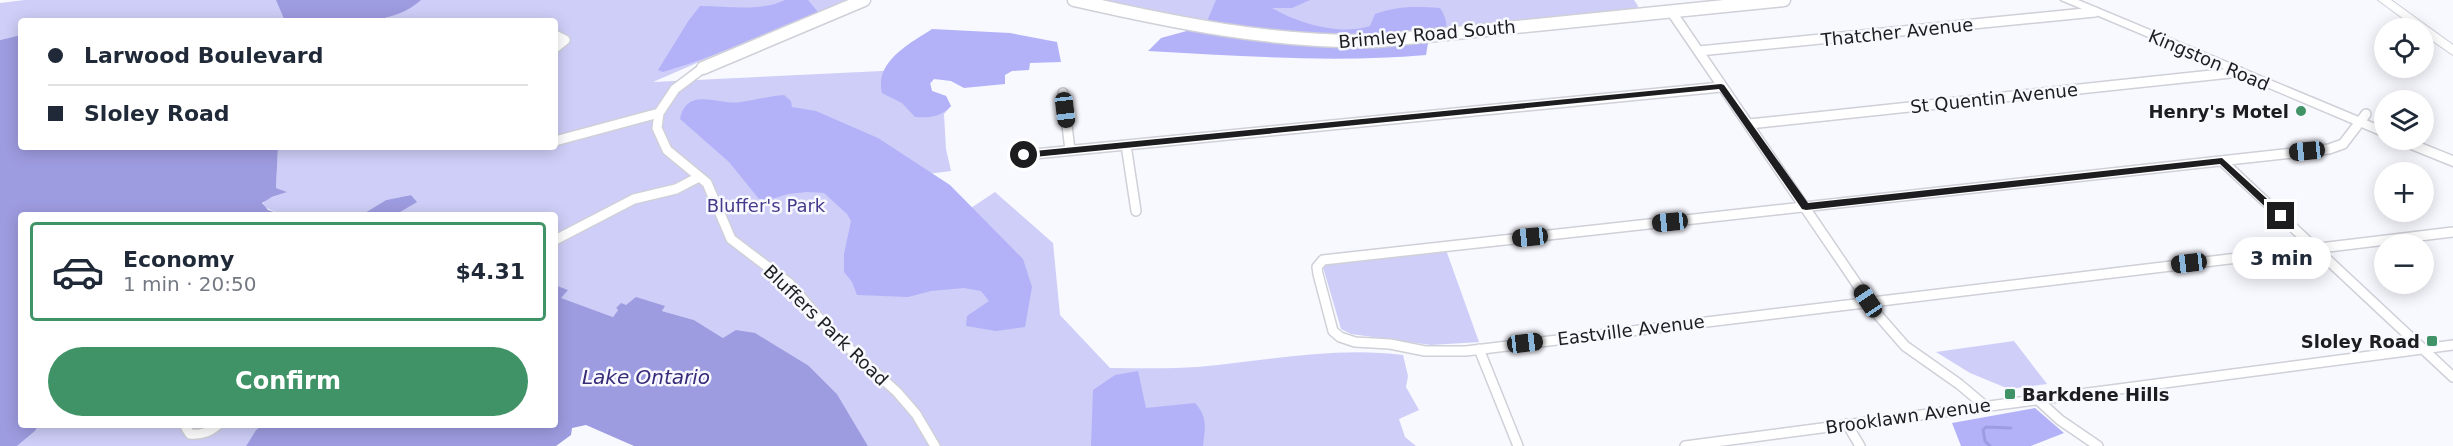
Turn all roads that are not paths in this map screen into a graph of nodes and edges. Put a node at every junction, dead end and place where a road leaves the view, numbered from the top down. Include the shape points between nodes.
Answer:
1 (864, 0) edge
2 (1074, 0) edge
3 (1784, 0) edge
4 (2067, 0) edge
5 (2384, 0) edge
6 (2093, 6) edge
7 (1671, 11) junction
8 (2408, 18) edge
9 (558, 36) edge
10 (2434, 37) edge
11 (558, 46) edge
12 (1699, 51) junction
13 (2453, 51) edge
14 (703, 68) joint
15 (2240, 72) junction
16 (1721, 87) junction
17 (1063, 93) dead end
18 (659, 113) junction
19 (2363, 118) junction
20 (2374, 120) edge
21 (1749, 124) junction
22 (2374, 126) edge
23 (558, 140) edge
24 (2434, 142) edge
25 (1126, 146) junction
26 (1070, 150) junction
27 (2426, 150) edge
28 (2453, 150) edge
29 (1024, 155) dead end
30 (2222, 161) junction
31 (2453, 161) edge
32 (699, 177) junction
33 (1806, 207) junction
34 (1137, 211) dead end
35 (2453, 232) edge
36 (558, 238) edge
37 (2316, 248) junction
38 (1868, 301) junction
39 (2453, 345) edge
40 (1479, 349) junction
41 (2423, 349) junction
42 (2453, 377) edge
43 (2037, 399) junction
44 (1984, 405) junction
45 (1847, 424) junction
46 (186, 428) edge
47 (215, 428) edge
48 (935, 446) edge
49 (1518, 446) edge
50 (1685, 446) edge
51 (1860, 446) edge
52 (2098, 446) edge

1 - 14 street
2 - 7 street, Brimley Road South via 1247,36 1321,43 1377,41
3 - 7 street, Brimley Road South
4 - 6 main road, Kingston Road
5 - 8 main road
6 - 12 street, Thatcher Avenue
6 - 15 main road, Kingston Road
6 - 19 main road, Kingston Road
7 - 12 street
9 - 11 street via 565,40
10 - 13 main road
12 - 16 street
14 - 18 street via 675,89
15 - 19 main road, Kingston Road
15 - 21 street, St Quentin Avenue
16 - 21 street
16 - 25 street
17 - 26 street
18 - 23 street
18 - 32 street, Bluffers Park Road via 657,128 667,150
19 - 20 main road, Kingston Road
19 - 22 main road, Kingston Road
19 - 30 street via 2343,144 2336,147
21 - 33 street
24 - 28 main road
25 - 26 street
25 - 34 street
26 - 29 street
27 - 31 main road
30 - 33 street
30 - 37 street
32 - 36 street via 681,187 634,199
32 - 48 street, Bluffers Park Road via 712,190 731,238 789,283 831,332 897,392
33 - 38 street
33 - 40 street, Eastville Avenue via 1323,260 1317,267 1333,331 1340,337 1425,351
35 - 37 street, Eastville Avenue
37 - 38 street, Eastville Avenue
37 - 41 street
38 - 40 street, Eastville Avenue
38 - 44 street via 1905,346
39 - 41 street, Brooklawn Avenue
40 - 49 street
41 - 42 street
41 - 43 street, Brooklawn Avenue
43 - 44 street, Brooklawn Avenue
43 - 52 street
44 - 45 street, Brooklawn Avenue
45 - 50 street, Brooklawn Avenue
45 - 51 street
46 - 47 street via 190,434 201,435

